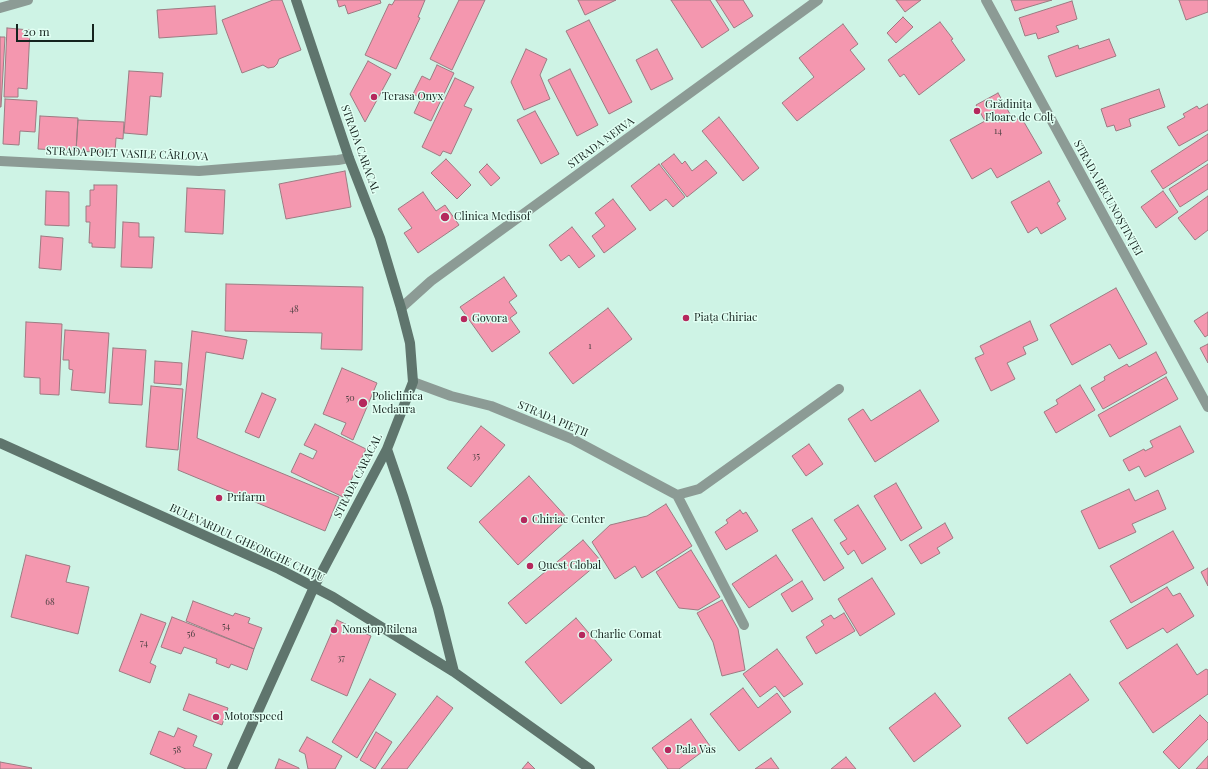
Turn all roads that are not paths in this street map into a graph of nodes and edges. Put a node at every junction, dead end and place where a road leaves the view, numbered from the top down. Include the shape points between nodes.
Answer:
1 (28, 0) edge
2 (296, 0) edge
3 (818, 0) edge
4 (986, 0) edge
5 (0, 8) edge
6 (349, 158) junction
7 (0, 160) edge
8 (401, 308) junction
9 (413, 382) junction
10 (839, 389) dead end
11 (1208, 407) edge
12 (0, 443) edge
13 (387, 449) junction
14 (677, 495) junction
15 (314, 587) junction
16 (744, 625) dead end
17 (454, 672) junction
18 (232, 769) edge
19 (590, 769) edge

1 - 5 street
2 - 6 main road, STRADA CARACAL
3 - 8 street, STRADA NERVA via 441,274
4 - 11 street, STRADA RECUNOȘTINȚEI
6 - 7 street, STRADA POET VASILE CÂRLOVA via 199,171
6 - 8 main road, STRADA CARACAL via 380,238
8 - 9 main road, STRADA CARACAL via 410,343
9 - 13 main road, STRADA CARACAL
9 - 14 street, STRADA PIEȚII via 451,396 491,406 572,439
10 - 14 street via 699,489
12 - 15 main road, BULEVARDUL GHEORGHE CHIȚU
13 - 15 main road, STRADA CARACAL
13 - 17 main road via 438,608
14 - 16 street
15 - 17 main road, BULEVARDUL GHEORGHE CHIȚU
15 - 18 main road, STRADA CARACAL
17 - 19 main road, BULEVARDUL GHEORGHE CHIȚU

